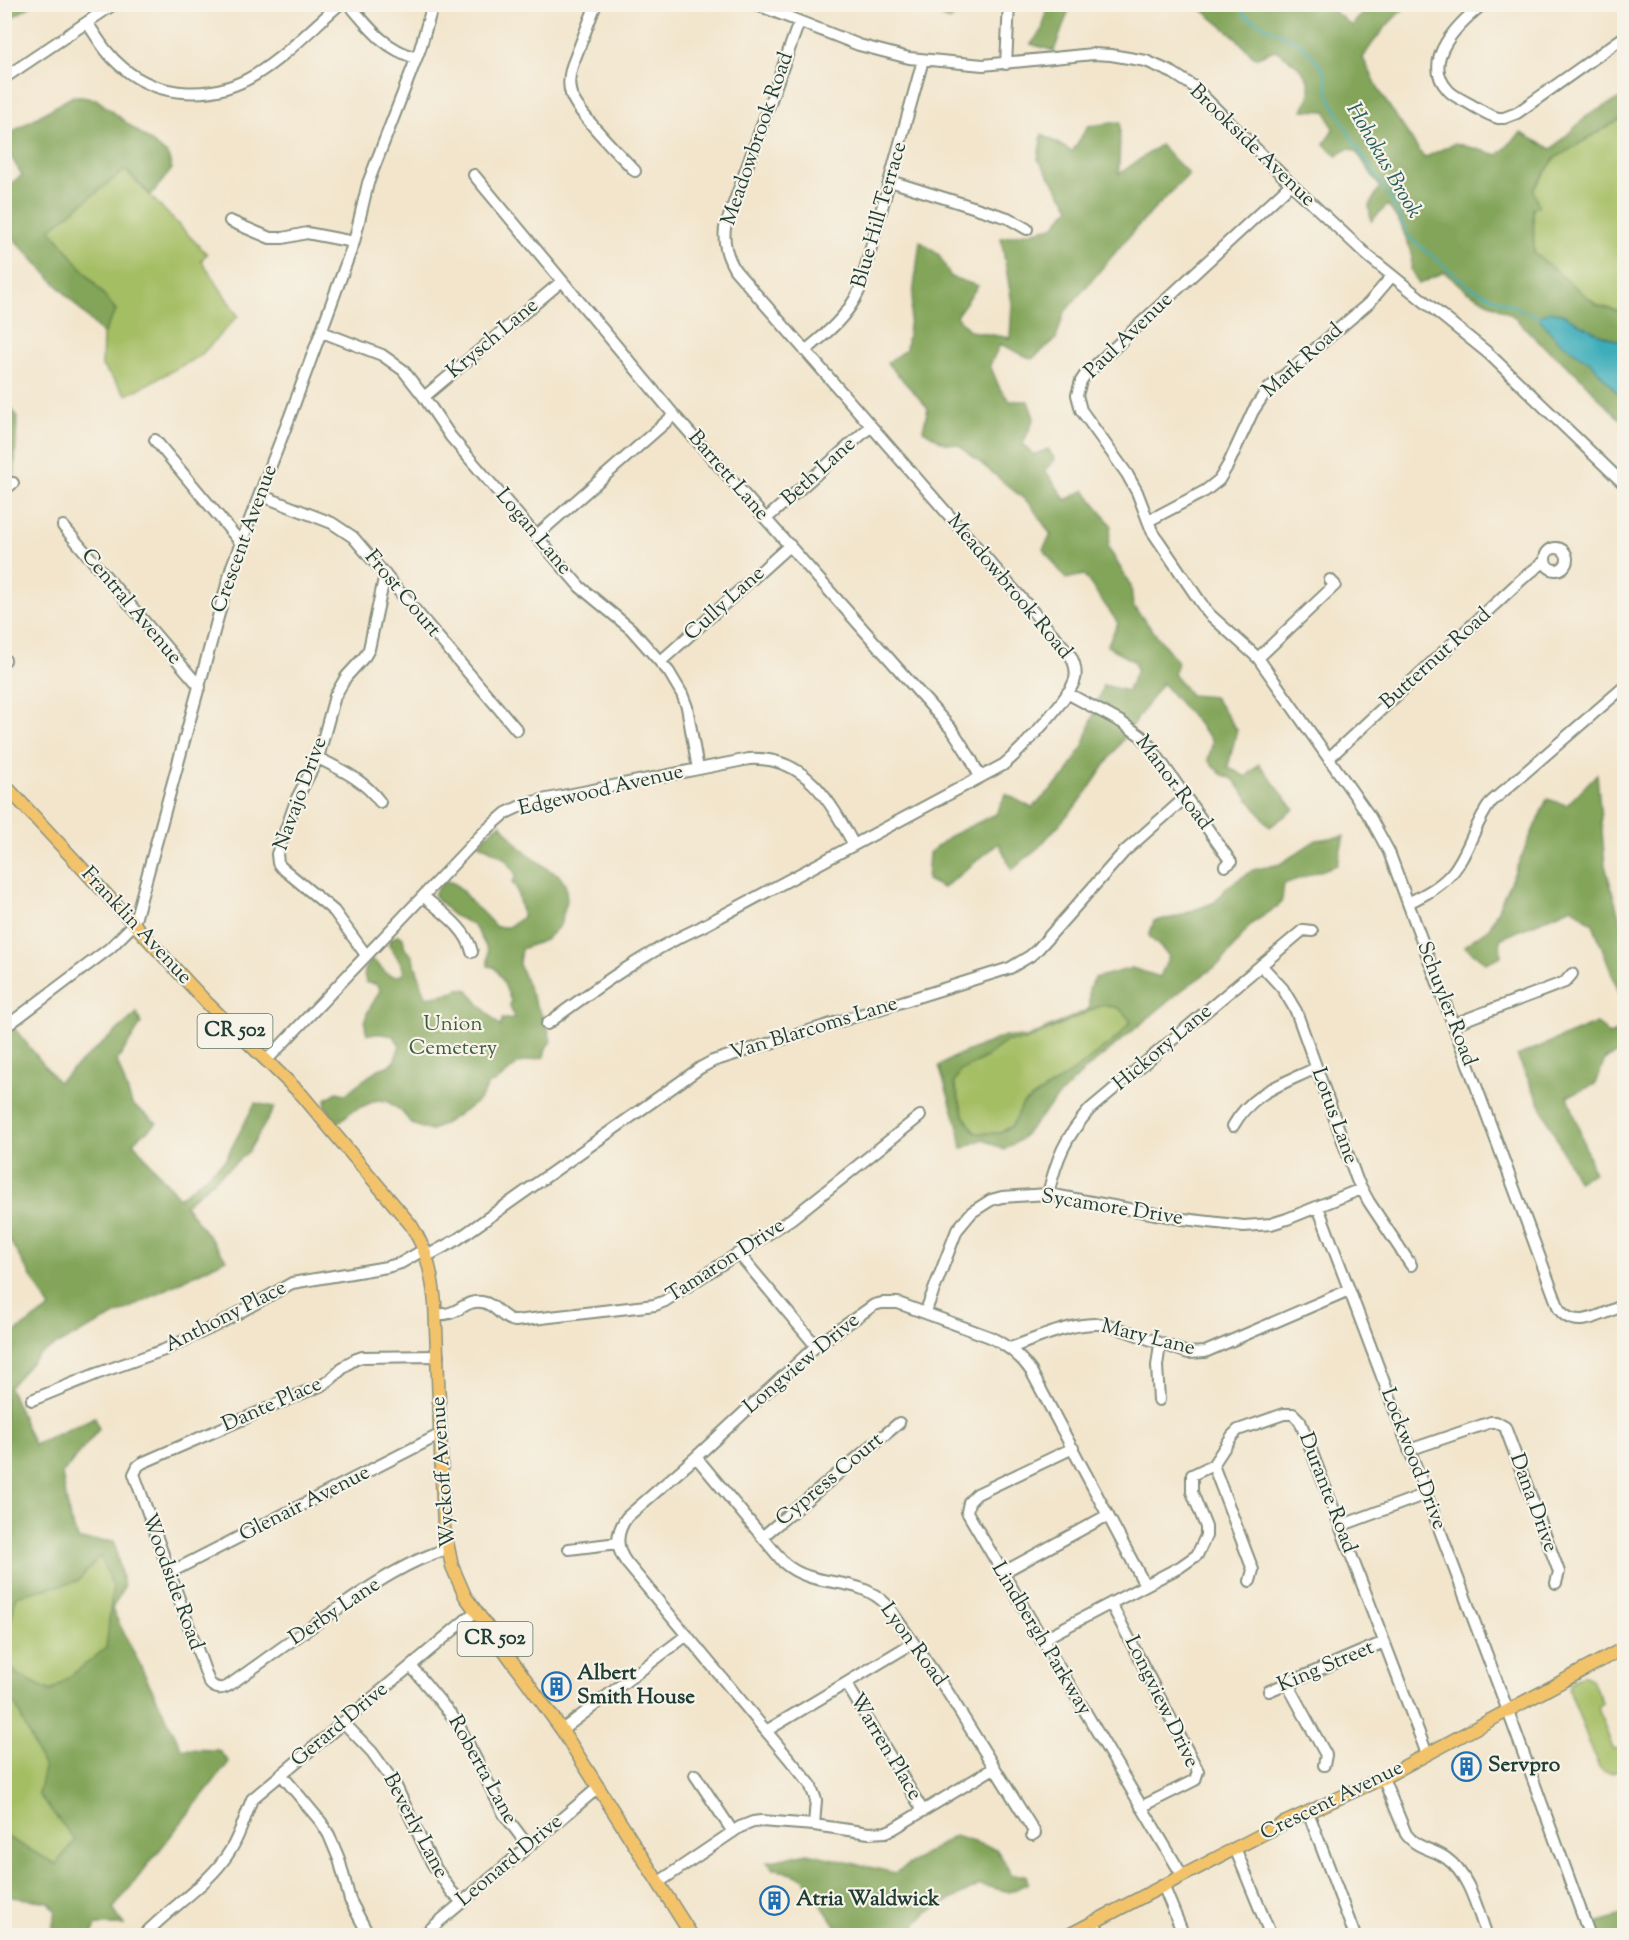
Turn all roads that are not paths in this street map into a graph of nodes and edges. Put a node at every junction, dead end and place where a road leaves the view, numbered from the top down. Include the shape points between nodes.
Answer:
1 (114, 4) edge
2 (340, 4) edge
3 (349, 4) edge
4 (433, 4) edge
5 (596, 4) edge
6 (754, 4) edge
7 (1009, 4) edge
8 (1483, 4) edge
9 (799, 22) junction
10 (87, 24) junction
11 (1624, 37) edge
12 (416, 58) junction
13 (923, 60) junction
14 (1006, 64) junction
15 (4, 78) edge
16 (635, 171) dead end
17 (474, 175) dead end
18 (890, 181) junction
19 (1292, 184) junction
20 (230, 221) dead end
21 (1027, 229) dead end
22 (354, 242) junction
23 (1392, 276) junction
24 (562, 281) junction
25 (322, 332) junction
26 (805, 351) junction
27 (424, 397) junction
28 (674, 415) junction
29 (871, 426) junction
30 (154, 440) dead end
31 (1624, 484) edge
32 (260, 495) junction
33 (766, 519) junction
34 (1148, 521) junction
35 (63, 526) dead end
36 (536, 536) junction
37 (241, 543) junction
38 (790, 546) junction
39 (1545, 561) dead end
40 (385, 574) junction
41 (1330, 580) dead end
42 (1258, 658) junction
43 (660, 662) junction
44 (200, 687) junction
45 (1624, 687) edge
46 (1067, 693) junction
47 (517, 730) dead end
48 (318, 758) junction
49 (1329, 758) junction
50 (698, 769) junction
51 (980, 777) junction
52 (4, 784) edge
53 (1186, 797) junction
54 (380, 802) dead end
55 (854, 845) junction
56 (1225, 866) dead end
57 (423, 896) junction
58 (1408, 903) junction
59 (135, 924) junction
60 (1312, 932) dead end
61 (472, 952) dead end
62 (366, 956) junction
63 (1261, 965) junction
64 (1572, 974) dead end
65 (547, 1024) dead end
66 (1454, 1024) junction
67 (4, 1028) edge
68 (267, 1060) junction
69 (1316, 1068) junction
70 (920, 1116) dead end
71 (1233, 1126) dead end
72 (1361, 1189) junction
73 (1048, 1194) junction
74 (1318, 1207) junction
75 (426, 1253) junction
76 (740, 1254) junction
77 (1411, 1265) dead end
78 (1349, 1290) junction
79 (434, 1296) joint
80 (1624, 1305) edge
81 (926, 1313) junction
82 (436, 1314) junction
83 (1160, 1344) junction
84 (816, 1346) junction
85 (1010, 1348) junction
86 (438, 1356) junction
87 (32, 1400) dead end
88 (1159, 1400) dead end
89 (899, 1423) dead end
90 (441, 1434) junction
91 (1072, 1448) junction
92 (1409, 1450) junction
93 (696, 1457) junction
94 (142, 1463) joint
95 (1213, 1465) junction
96 (1426, 1494) junction
97 (1108, 1515) junction
98 (1340, 1526) junction
99 (762, 1537) junction
100 (618, 1543) junction
101 (447, 1549) junction
102 (569, 1549) dead end
103 (169, 1573) junction
104 (1002, 1573) junction
105 (1251, 1581) dead end
106 (1556, 1583) dead end
107 (1145, 1585) junction
108 (1111, 1604) junction
109 (475, 1612) junction
110 (687, 1635) junction
111 (1041, 1640) junction
112 (1384, 1642) junction
113 (914, 1643) junction
114 (1624, 1648) edge
115 (411, 1666) junction
116 (1294, 1679) junction
117 (846, 1683) junction
118 (228, 1686) joint
119 (1269, 1691) dead end
120 (1508, 1711) junction
121 (343, 1722) junction
122 (562, 1730) junction
123 (766, 1731) junction
124 (1427, 1754) junction
125 (1324, 1765) dead end
126 (994, 1768) junction
127 (281, 1774) junction
128 (696, 1775) dead end
129 (1383, 1778) junction
130 (599, 1787) junction
131 (1141, 1808) junction
132 (923, 1811) junction
133 (1308, 1812) junction
134 (814, 1825) junction
135 (733, 1832) junction
136 (1032, 1835) dead end
137 (528, 1846) junction
138 (1235, 1848) junction
139 (1182, 1875) junction
140 (659, 1882) junction
141 (1163, 1885) junction
142 (462, 1902) junction
143 (1094, 1921) junction
144 (143, 1935) edge
145 (369, 1935) edge
146 (422, 1935) edge
147 (692, 1935) edge
148 (1067, 1935) edge
149 (1100, 1935) edge
150 (1184, 1935) edge
151 (1271, 1935) edge
152 (1355, 1935) edge
153 (1487, 1935) edge
154 (1590, 1935) edge

1 - 10 street
2 - 10 street via 254,75 226,88 200,93 158,87 133,76 111,57
3 - 12 street via 386,44
4 - 12 street, Crescent Avenue
5 - 16 street via 572,66 571,93 578,108
6 - 9 street, Brookside Avenue
7 - 14 street
8 - 11 street via 1462,22 1440,52 1438,68 1443,83 1454,95 1498,118 1517,113
9 - 13 street, Brookside Avenue via 878,51
9 - 26 street, Meadowbrook Road via 724,234 726,253 735,270
10 - 15 street
12 - 22 street, Crescent Avenue via 368,183
13 - 14 street, Brookside Avenue
13 - 18 street, Blue Hill Terrace
14 - 19 street, Brookside Avenue via 1093,54 1133,58 1162,68 1193,86
17 - 24 street, Barrett Lane
18 - 21 street via 1008,218
18 - 26 street, Blue Hill Terrace via 854,303 839,323
19 - 23 street, Brookside Avenue
19 - 34 street, Paul Avenue via 1081,381 1077,395 1081,410 1127,474
20 - 22 street via 270,238 307,233
22 - 25 street, Crescent Avenue
23 - 31 street, Brookside Avenue via 1504,368
23 - 34 street, Mark Road via 1369,303 1267,390 1252,411 1219,480
24 - 27 street, Krysch Lane
24 - 28 street, Barrett Lane
25 - 27 street, Logan Lane via 387,358 403,370
25 - 32 street, Crescent Avenue
26 - 29 street, Meadowbrook Road
27 - 36 street, Logan Lane via 451,437
28 - 33 street, Barrett Lane
28 - 36 street
29 - 33 street, Beth Lane
29 - 46 street, Meadowbrook Road via 1069,653 1076,673
30 - 37 street
32 - 37 street, Crescent Avenue
32 - 40 street, Frost Court via 342,529
33 - 38 street, Barrett Lane
34 - 42 street, Paul Avenue via 1209,614
35 - 44 street, Central Avenue
36 - 43 street, Logan Lane via 580,587 631,629
37 - 44 street, Crescent Avenue
38 - 43 street, Cully Lane
38 - 51 street, Barrett Lane via 953,731
39 - 49 street, Butternut Road
40 - 47 street, Frost Court
40 - 48 street, Navajo Drive via 369,649 335,696
41 - 42 street via 1335,585
42 - 49 street, Schuyler Road
43 - 50 street, Logan Lane via 676,682 687,707
44 - 59 street, Crescent Avenue
45 - 58 street via 1491,802 1452,873
46 - 51 street, Meadowbrook Road via 1014,757
46 - 53 street, Manor Road via 1141,736
48 - 54 street via 354,776
48 - 62 street, Navajo Drive via 297,798 277,859 281,867 334,911
49 - 58 street, Schuyler Road via 1380,834
50 - 55 street, Edgewood Avenue via 760,758 783,762 810,780 822,794
50 - 57 street, Edgewood Avenue via 515,808 495,820
51 - 55 street, Meadowbrook Road
52 - 59 main road, Franklin Avenue / CR 502
53 - 56 street, Manor Road via 1231,862
53 - 75 street, Van Blarcoms Lane via 1124,852 1021,963 713,1061 458,1239
55 - 65 street, Meadowbrook Road via 635,961
57 - 61 street via 455,924 471,944
57 - 62 street, Edgewood Avenue
58 - 66 street, Schuyler Road
59 - 67 street via 110,948
59 - 68 main road, Franklin Avenue / CR 502 via 214,1011
60 - 63 street, Hickory Lane via 1303,930
62 - 68 street, Edgewood Avenue
63 - 69 street, Lotus Lane via 1290,1001
63 - 73 street, Hickory Lane via 1090,1109 1062,1147
64 - 66 street via 1565,982
66 - 80 street, Schuyler Road via 1559,1309 1579,1321
68 - 75 main road, Franklin Avenue / CR 502 via 315,1110 411,1225
69 - 71 street via 1255,1098
69 - 72 street, Lotus Lane
70 - 76 street, Tamaron Drive via 791,1219
72 - 74 street, Sycamore Drive
72 - 77 street, Lotus Lane
73 - 74 street, Sycamore Drive via 1244,1226 1287,1220
73 - 81 street, Sycamore Drive via 1002,1197 981,1205 968,1216 952,1239
74 - 78 street, Lockwood Drive
75 - 79 main road, Franklin Avenue / CR 502
75 - 87 street, Anthony Place via 387,1267 292,1283 164,1350
76 - 82 street, Tamaron Drive via 665,1301 643,1308 515,1322 491,1305 479,1302 449,1314
76 - 84 street
78 - 83 street, Mary Lane via 1205,1352 1188,1353
78 - 92 street, Lockwood Drive
79 - 82 main road, Wyckoff Avenue / CR 502
81 - 84 street, Longview Drive via 898,1303 882,1303 867,1309
81 - 85 street, Longview Drive
82 - 86 main road, Wyckoff Avenue / CR 502
83 - 85 street, Mary Lane via 1110,1325 1088,1324
83 - 88 street
84 - 93 street, Longview Drive
85 - 91 street, Longview Drive via 1031,1371
86 - 90 main road, Wyckoff Avenue / CR 502
86 - 94 street, Dante Place via 354,1359 316,1388
89 - 99 street, Cypress Court
90 - 101 main road, Wyckoff Avenue / CR 502
90 - 103 street, Glenair Avenue
91 - 97 street, Longview Drive
91 - 104 street, Lindbergh Parkway via 976,1494 969,1502 968,1517
92 - 96 street, Lockwood Drive
92 - 106 street, Dana Drive via 1491,1422 1501,1424 1507,1431 1559,1572
93 - 99 street, Lyon Road
93 - 100 street, Longview Drive via 627,1517 619,1530
94 - 103 street, Woodside Road via 135,1470 135,1479
95 - 98 street, Durante Road via 1238,1430 1293,1414 1300,1420
95 - 105 street via 1253,1570
95 - 107 street, Durante Road via 1192,1475 1192,1492 1206,1527 1197,1555
96 - 98 street
96 - 120 street, Lockwood Drive
97 - 104 street
97 - 107 street, Longview Drive
98 - 112 street, Durante Road
99 - 113 street, Lyon Road via 784,1563 801,1575 872,1592 887,1605
100 - 102 street
100 - 110 street via 626,1562
101 - 109 main road, Wyckoff Avenue / CR 502
101 - 118 street, Derby Lane via 390,1574
103 - 118 street, Woodside Road via 209,1682 216,1688
104 - 111 street, Lindbergh Parkway
107 - 108 street
108 - 111 street
108 - 131 street, Longview Drive via 1198,1771 1191,1782
109 - 115 street, Gerard Drive
109 - 122 main road, Wyckoff Avenue / CR 502
110 - 122 street
110 - 123 street
111 - 131 street, Lindbergh Parkway
112 - 116 street, King Street
112 - 124 street, Durante Road
113 - 117 street
113 - 126 street, Lyon Road
114 - 120 main road, Crescent Avenue
115 - 121 street, Gerard Drive
115 - 137 street, Roberta Lane via 457,1722 504,1814
116 - 119 street, King Street
116 - 125 street via 1291,1690 1326,1755
117 - 123 street
117 - 132 street, Warren Place
120 - 124 main road, Crescent Avenue
120 - 154 street, Lockwood Drive
121 - 127 street, Gerard Drive
121 - 142 street, Beverly Lane via 390,1776 432,1863
122 - 130 main road, Wyckoff Avenue / CR 502
123 - 134 street via 810,1784 816,1800
124 - 129 main road, Crescent Avenue
126 - 132 street
126 - 136 street, Lyon Road via 1035,1833
127 - 144 street, Gerard Drive via 252,1799 227,1856 199,1887
127 - 145 street via 329,1835 350,1900
128 - 135 street
129 - 133 main road, Crescent Avenue
129 - 153 street via 1406,1834 1416,1845 1447,1858 1462,1874
130 - 137 street, Leonard Drive
130 - 140 main road, Wyckoff Avenue / CR 502
131 - 139 street, Lindbergh Parkway
132 - 134 street via 893,1829 877,1833
133 - 138 main road, Crescent Avenue
133 - 152 street
134 - 135 street via 761,1821
135 - 140 street
137 - 142 street, Leonard Drive
138 - 139 main road, Crescent Avenue
138 - 151 street
139 - 141 main road, Crescent Avenue
140 - 147 main road, Wyckoff Avenue / CR 502
141 - 143 main road, Crescent Avenue
141 - 150 street
142 - 146 street, Leonard Drive
143 - 148 main road, Crescent Avenue
143 - 149 street

